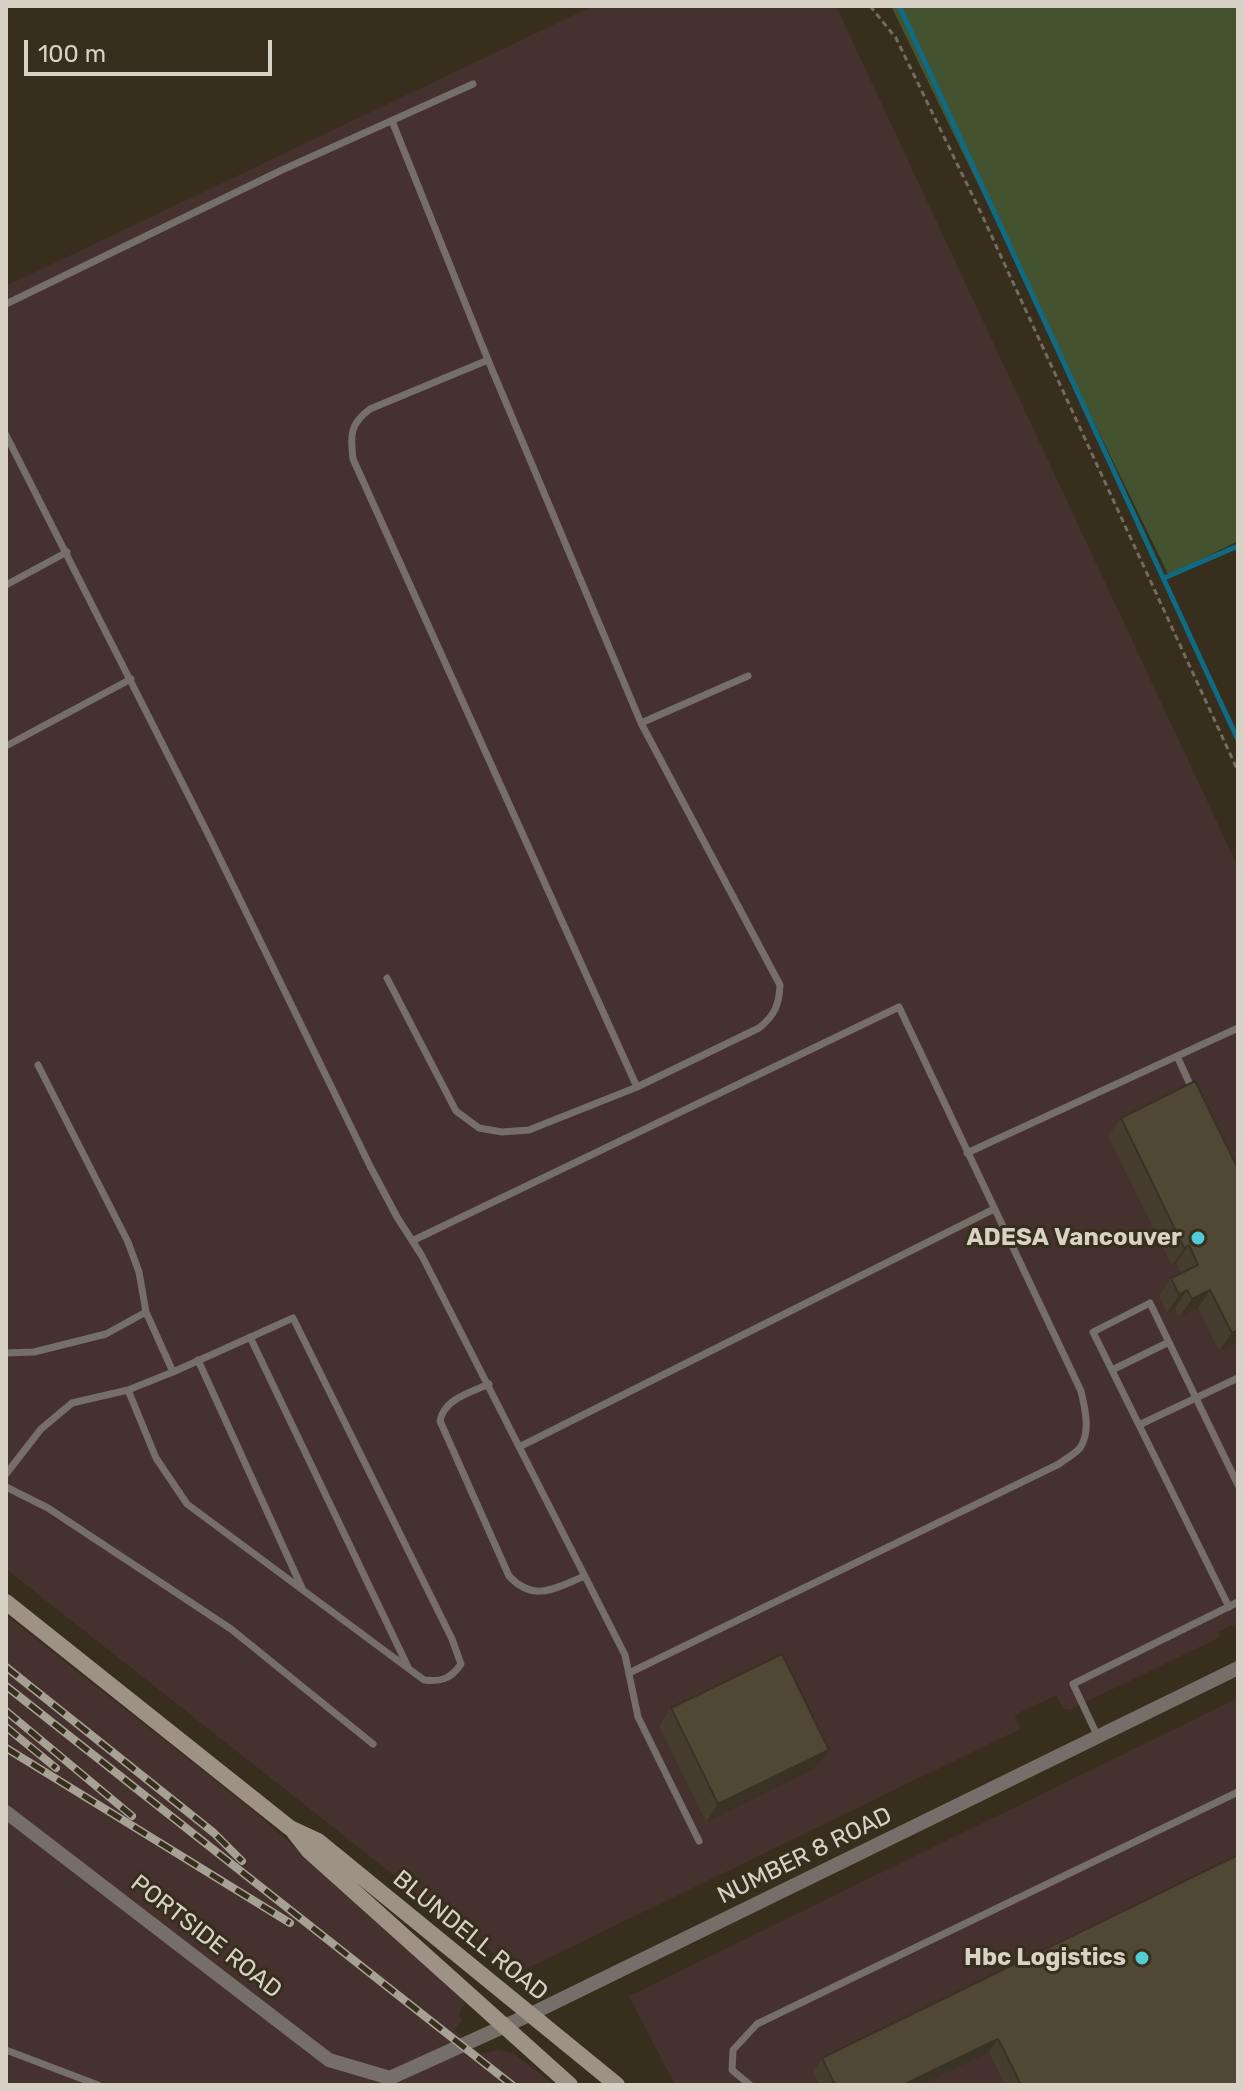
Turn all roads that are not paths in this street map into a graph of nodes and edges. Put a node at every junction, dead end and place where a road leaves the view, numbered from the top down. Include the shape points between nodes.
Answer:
1 (473, 84) dead end
2 (392, 121) junction
3 (6, 304) edge
4 (488, 360) junction
5 (6, 435) edge
6 (67, 552) junction
7 (6, 585) edge
8 (748, 676) dead end
9 (131, 679) junction
10 (641, 723) junction
11 (6, 746) edge
12 (387, 978) dead end
13 (1238, 1028) edge
14 (1177, 1056) junction
15 (38, 1065) dead end
16 (637, 1087) junction
17 (1195, 1097) edge
18 (967, 1153) junction
19 (994, 1209) junction
20 (412, 1241) junction
21 (146, 1312) junction
22 (250, 1337) junction
23 (1169, 1342) junction
24 (6, 1353) edge
25 (198, 1360) junction
26 (1112, 1370) junction
27 (173, 1372) junction
28 (1238, 1378) edge
29 (489, 1384) junction
30 (128, 1390) junction
31 (1196, 1398) junction
32 (1139, 1425) junction
33 (521, 1446) junction
34 (6, 1474) edge
35 (1238, 1485) edge
36 (6, 1487) edge
37 (585, 1576) junction
38 (303, 1590) junction
39 (6, 1602) edge
40 (1238, 1602) edge
41 (1229, 1607) junction
42 (1238, 1668) edge
43 (409, 1669) junction
44 (629, 1673) junction
45 (1098, 1737) junction
46 (373, 1744) dead end
47 (1238, 1792) edge
48 (6, 1812) edge
49 (290, 1828) junction
50 (699, 1841) dead end
51 (529, 2015) junction
52 (504, 2027) junction
53 (6, 2050) edge
54 (387, 2082) edge
55 (98, 2085) edge
56 (570, 2085) edge
57 (617, 2085) edge
58 (750, 2085) edge

1 - 2 lane
2 - 3 lane
2 - 4 lane
4 - 10 lane
4 - 16 lane via 355,420 350,436 353,459
5 - 6 lane
6 - 7 lane
6 - 9 lane
8 - 10 lane
9 - 11 lane
9 - 20 lane via 371,1168
10 - 16 lane via 780,985 773,1017 759,1028
12 - 16 lane via 456,1111 479,1128 529,1130
13 - 14 lane
14 - 17 lane
14 - 18 lane
15 - 21 lane via 128,1242
18 - 19 lane
18 - 20 lane via 899,1007
19 - 33 lane
19 - 44 lane via 1081,1391 1086,1428 1079,1449 1059,1464
20 - 29 lane
21 - 24 lane via 106,1334 34,1352
21 - 27 lane
22 - 25 lane
22 - 43 lane
22 - 43 lane via 293,1318 461,1664 439,1682 424,1680
23 - 26 lane
23 - 26 lane via 1150,1303 1093,1332
23 - 31 lane
25 - 27 lane
25 - 38 lane
26 - 32 lane
27 - 30 lane
28 - 31 lane
29 - 33 lane
29 - 37 lane via 453,1400 442,1410 440,1421 509,1576 521,1589 534,1592
30 - 34 lane via 72,1403 41,1429
30 - 38 lane via 156,1458 187,1504
31 - 32 lane
31 - 35 lane
32 - 41 lane
33 - 37 lane
36 - 46 lane via 48,1508 231,1629
37 - 44 lane
38 - 43 lane
39 - 49 main road, BLUNDELL ROAD
40 - 41 lane
41 - 45 lane via 1073,1684
42 - 45 street, NUMBER 8 ROAD
44 - 50 lane via 638,1717
45 - 51 street, NUMBER 8 ROAD
47 - 58 lane via 757,2024 733,2050 732,2070
48 - 54 street, PORTSIDE ROAD via 329,2060
49 - 51 main road, BLUNDELL ROAD via 318,1841
49 - 52 main road, BLUNDELL ROAD
51 - 52 street, NUMBER 8 ROAD
51 - 57 main road, BLUNDELL ROAD
52 - 54 street, NUMBER 8 ROAD
52 - 56 main road, BLUNDELL ROAD
53 - 55 lane

